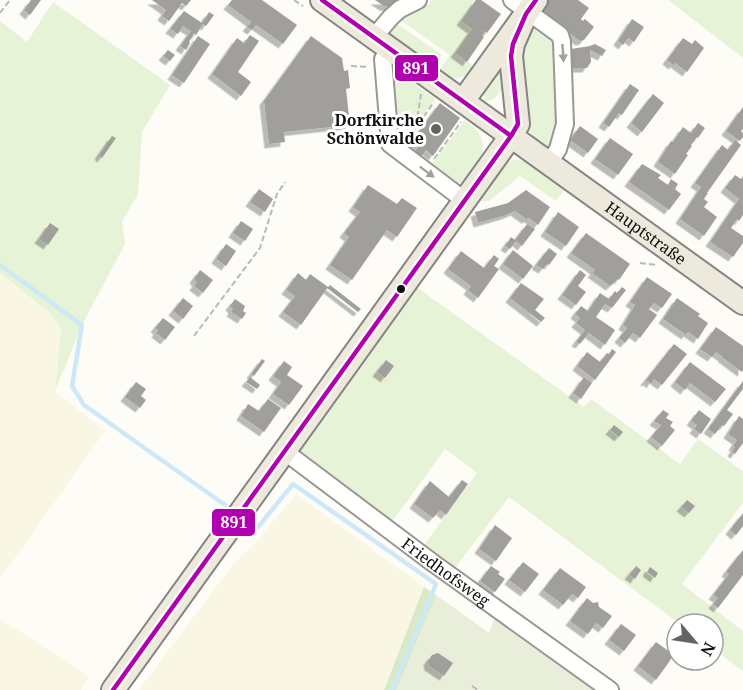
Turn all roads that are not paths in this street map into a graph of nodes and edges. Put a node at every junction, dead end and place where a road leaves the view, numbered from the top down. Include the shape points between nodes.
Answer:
1 (322, 0) edge
2 (418, 0) edge
3 (525, 6) edge
4 (382, 43) junction
5 (514, 86) junction
6 (468, 110) junction
7 (511, 136) junction
8 (549, 163) junction
9 (464, 200) junction
10 (743, 303) edge
11 (284, 451) junction
12 (113, 690) edge
13 (610, 690) edge

1 - 4 main road, Hauptstraße
2 - 4 street via 391,17
3 - 5 main road via 511,56
3 - 6 main road
3 -> 8 street via 560,35 562,42 565,124
4 - 6 main road, Hauptstraße
4 -> 9 street via 390,144
5 - 6 main road via 498,104
5 - 7 main road via 518,124
6 - 7 main road, Hauptstraße
7 - 8 main road, Hauptstraße
7 - 9 main road
8 - 10 main road, Hauptstraße
9 - 11 main road
11 - 12 main road
11 - 13 street, Friedhofsweg

